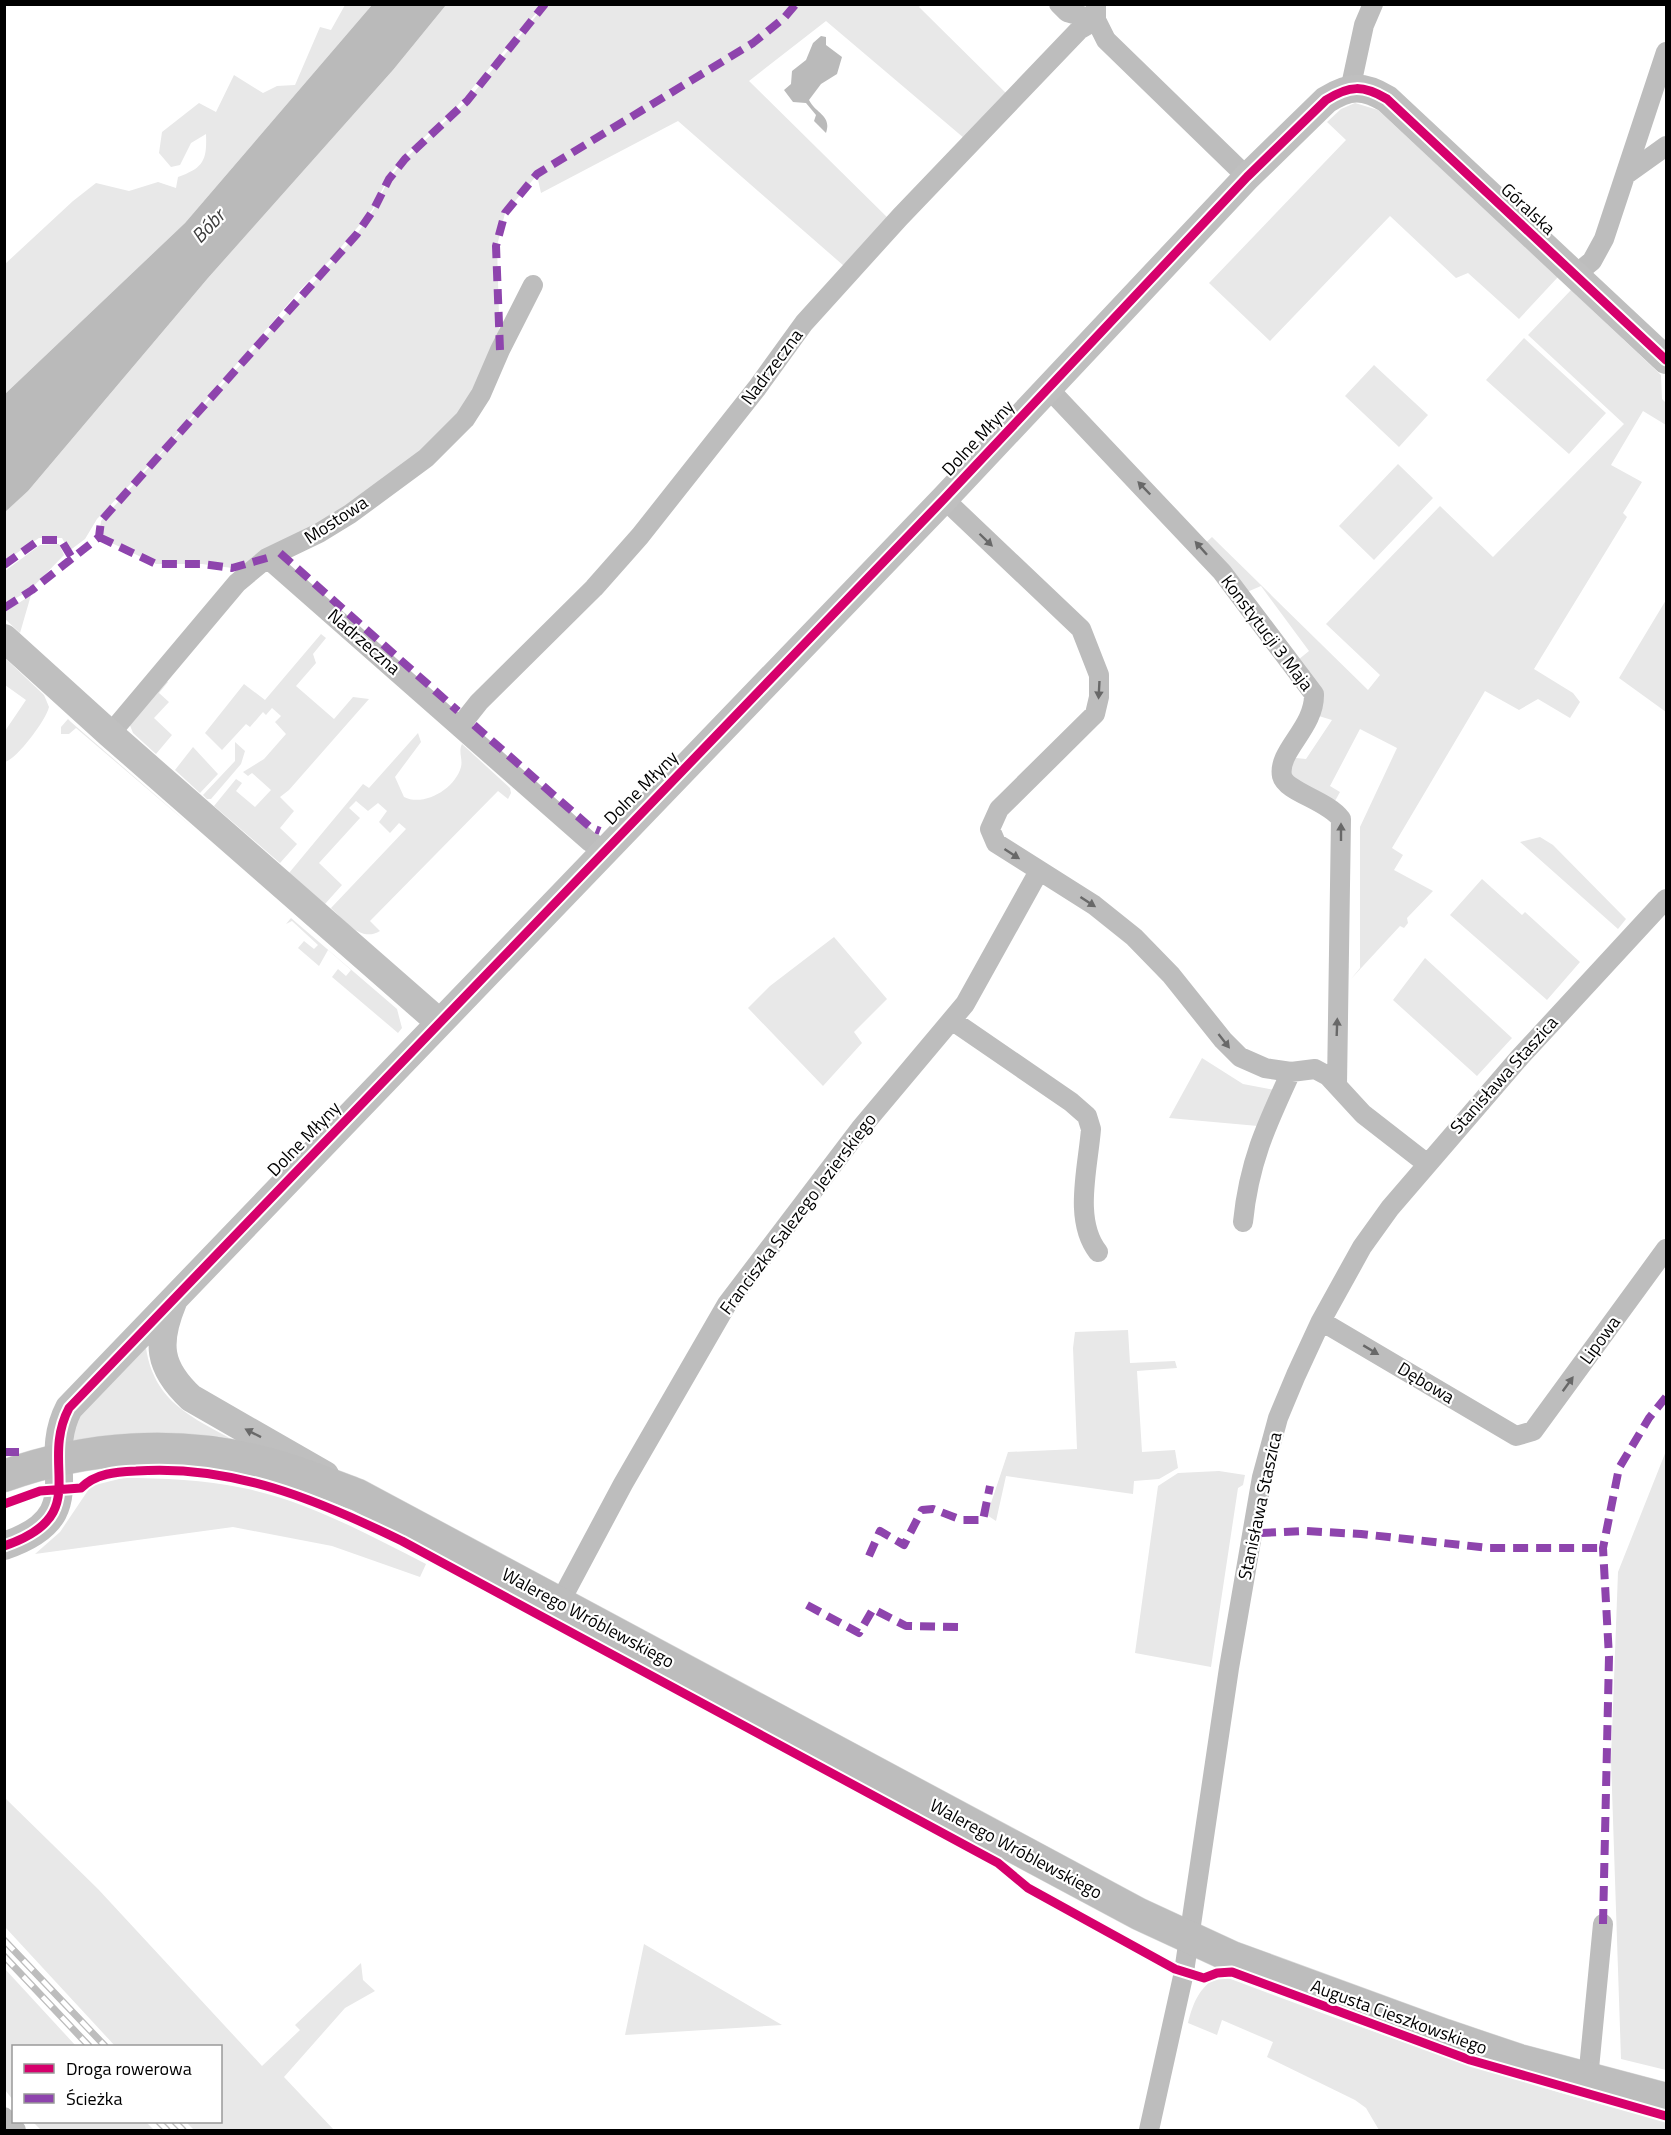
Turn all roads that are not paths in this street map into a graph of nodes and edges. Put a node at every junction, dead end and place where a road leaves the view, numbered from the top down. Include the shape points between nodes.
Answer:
1 (1059, 4) edge
2 (1373, 4) edge
3 (1096, 12) edge
4 (1666, 52) edge
5 (1357, 89) junction
6 (1666, 146) edge
7 (1627, 174) junction
8 (1247, 177) junction
9 (1575, 275) junction
10 (532, 285) dead end
11 (1666, 360) edge
12 (1048, 388) junction
13 (944, 499) junction
14 (267, 558) junction
15 (4, 638) edge
16 (460, 726) junction
17 (110, 734) junction
18 (605, 849) junction
19 (1039, 871) junction
20 (1666, 899) edge
21 (953, 1021) junction
22 (439, 1022) junction
23 (1291, 1071) junction
24 (1337, 1085) junction
25 (1426, 1163) junction
26 (1243, 1222) dead end
27 (1666, 1249) edge
28 (1098, 1252) dead end
29 (174, 1299) junction
30 (1321, 1321) junction
31 (1533, 1431) joint
32 (59, 1459) junction
33 (4, 1476) edge
34 (358, 1495) junction
35 (4, 1546) edge
36 (560, 1602) junction
37 (1138, 1914) joint
38 (1603, 1924) dead end
39 (1190, 1937) junction
40 (1588, 2079) junction
41 (1666, 2099) edge
42 (4, 2117) edge
43 (16, 2130) edge
44 (1149, 2130) edge

1 - 3 street via 1067,12
2 - 5 street via 1364,25
3 - 8 street via 1106,40
3 - 16 street, Nadrzeczna via 804,323 640,536
4 - 7 street
5 - 8 street, Dolne Młyny via 1326,100
5 - 9 street, Góralska via 1387,99
6 - 7 street
7 - 9 street via 1604,239 1592,261
8 - 12 street, Dolne Młyny
9 - 11 street, Góralska
10 - 14 street, Mostowa via 481,394 465,419 426,458 350,514
12 - 13 street, Dolne Młyny
24 -> 12 street, Konstytucji 3 Maja via 1341,819 1334,809 1289,786 1282,773 1286,757 1312,714 1314,694 1222,572
13 - 18 street, Dolne Młyny
13 -> 19 street via 1081,629 1099,675 1095,714 1013,793 999,809 990,829 996,843
14 - 16 street, Nadrzeczna
14 - 17 street, Mostowa via 237,583
15 - 17 street
16 - 18 street, Nadrzeczna via 590,842
17 - 22 street
18 - 22 street, Dolne Młyny
19 - 21 street, Franciszka Salezego Jezierskiego
19 -> 23 street via 1094,905 1134,937 1235,1053 1265,1068
20 - 25 street, Stanisława Staszica
21 - 28 street via 1087,1116 1091,1129 1083,1219 1088,1239
21 - 36 street, Franciszka Salezego Jezierskiego via 860,1129 727,1304 617,1494
22 - 29 street, Dolne Młyny
23 - 24 street via 1315,1069
23 - 26 street via 1250,1170
24 - 25 street via 1363,1114
25 - 30 street, Stanisława Staszica via 1362,1247
31 -> 27 street, Lipowa
29 - 32 street, Dolne Młyny via 69,1408 60,1429
34 -> 29 street via 190,1398 173,1381 163,1362 162,1340
30 -> 31 street, Dębowa via 1516,1436
30 - 39 street, Stanisława Staszica via 1278,1418 1262,1477 1229,1668
32 - 33 main road, Walerego Wróblewskiego
32 - 34 main road, Walerego Wróblewskiego via 111,1450 201,1451 288,1469
32 - 35 street, Dolne Młyny via 60,1490 45,1526
34 - 36 main road, Walerego Wróblewskiego
36 - 37 main road, Walerego Wróblewskiego
37 - 39 main road, Augusta Cieszkowskiego
38 - 40 street
39 - 40 main road, Augusta Cieszkowskiego via 1232,1957 1445,2036
39 - 44 street, Stanisława Staszica
40 - 41 main road, Augusta Cieszkowskiego
42 - 43 street

